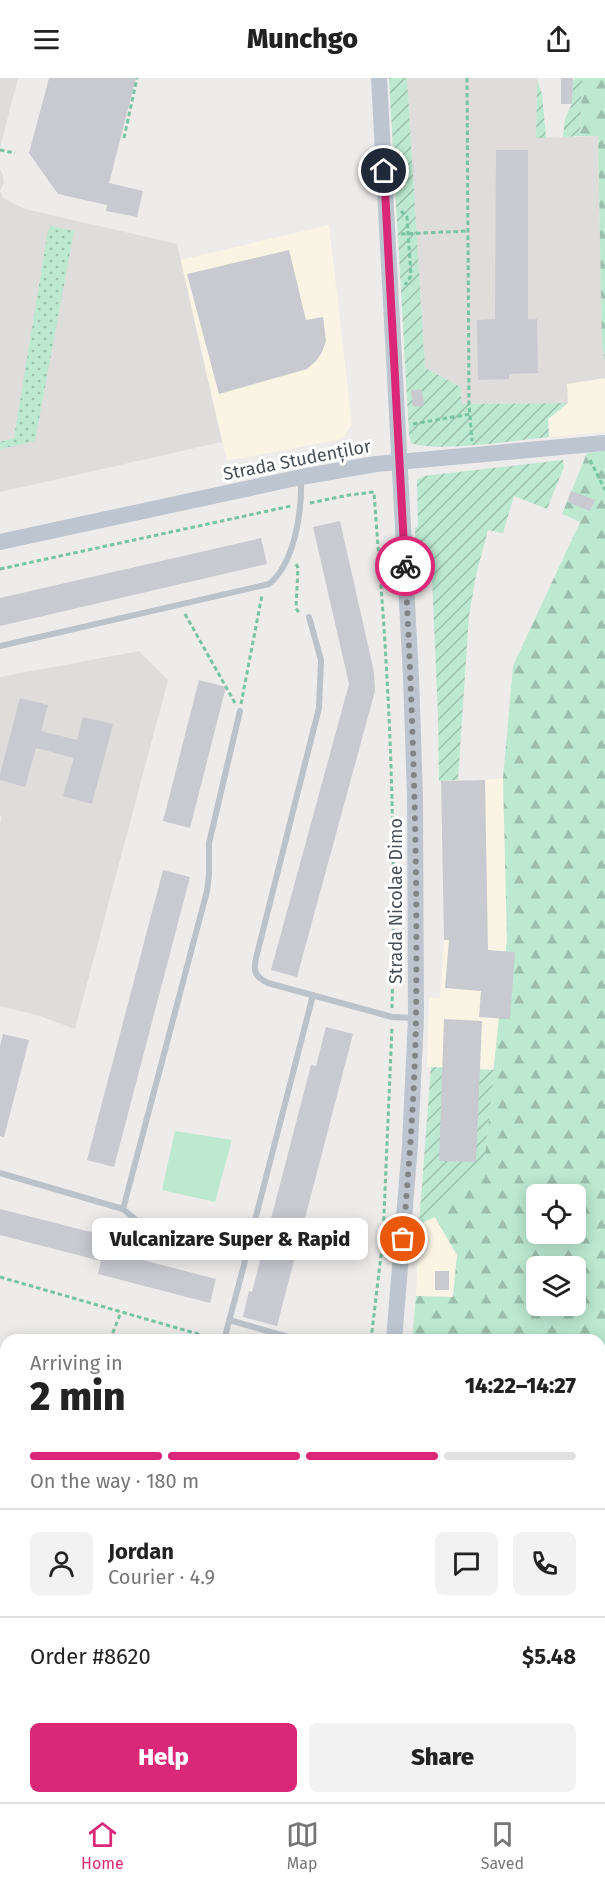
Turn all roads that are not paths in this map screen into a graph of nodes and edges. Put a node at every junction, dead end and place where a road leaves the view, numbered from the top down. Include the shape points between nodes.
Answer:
1 (379, 78) edge
2 (605, 443) edge
3 (400, 463) junction
4 (301, 477) junction
5 (0, 542) edge
6 (309, 617) road end
7 (0, 646) edge
8 (240, 711) road end
9 (312, 995) junction
10 (416, 1018) junction
11 (0, 1173) edge
12 (123, 1209) junction
13 (245, 1259) junction
14 (229, 1320) junction
15 (226, 1334) edge
16 (275, 1334) edge
17 (394, 1334) edge

1 - 3 main road, Strada Nicolae Dimo
2 - 3 main road, Strada Studenților
3 - 4 main road, Strada Studenților
3 - 10 main road, Strada Nicolae Dimo via 415,784
4 - 5 main road, Strada Studenților
4 - 7 lane via 302,504 294,540 278,577 269,584
6 - 9 lane via 321,660 319,708 254,965 255,973 263,980
8 - 12 lane via 209,843 207,891
9 - 10 lane via 392,1017
9 - 13 lane
10 - 17 main road, Strada Nicolae Dimo
11 - 12 lane
12 - 13 lane via 149,1231
13 - 14 lane
14 - 15 lane
14 - 16 lane

